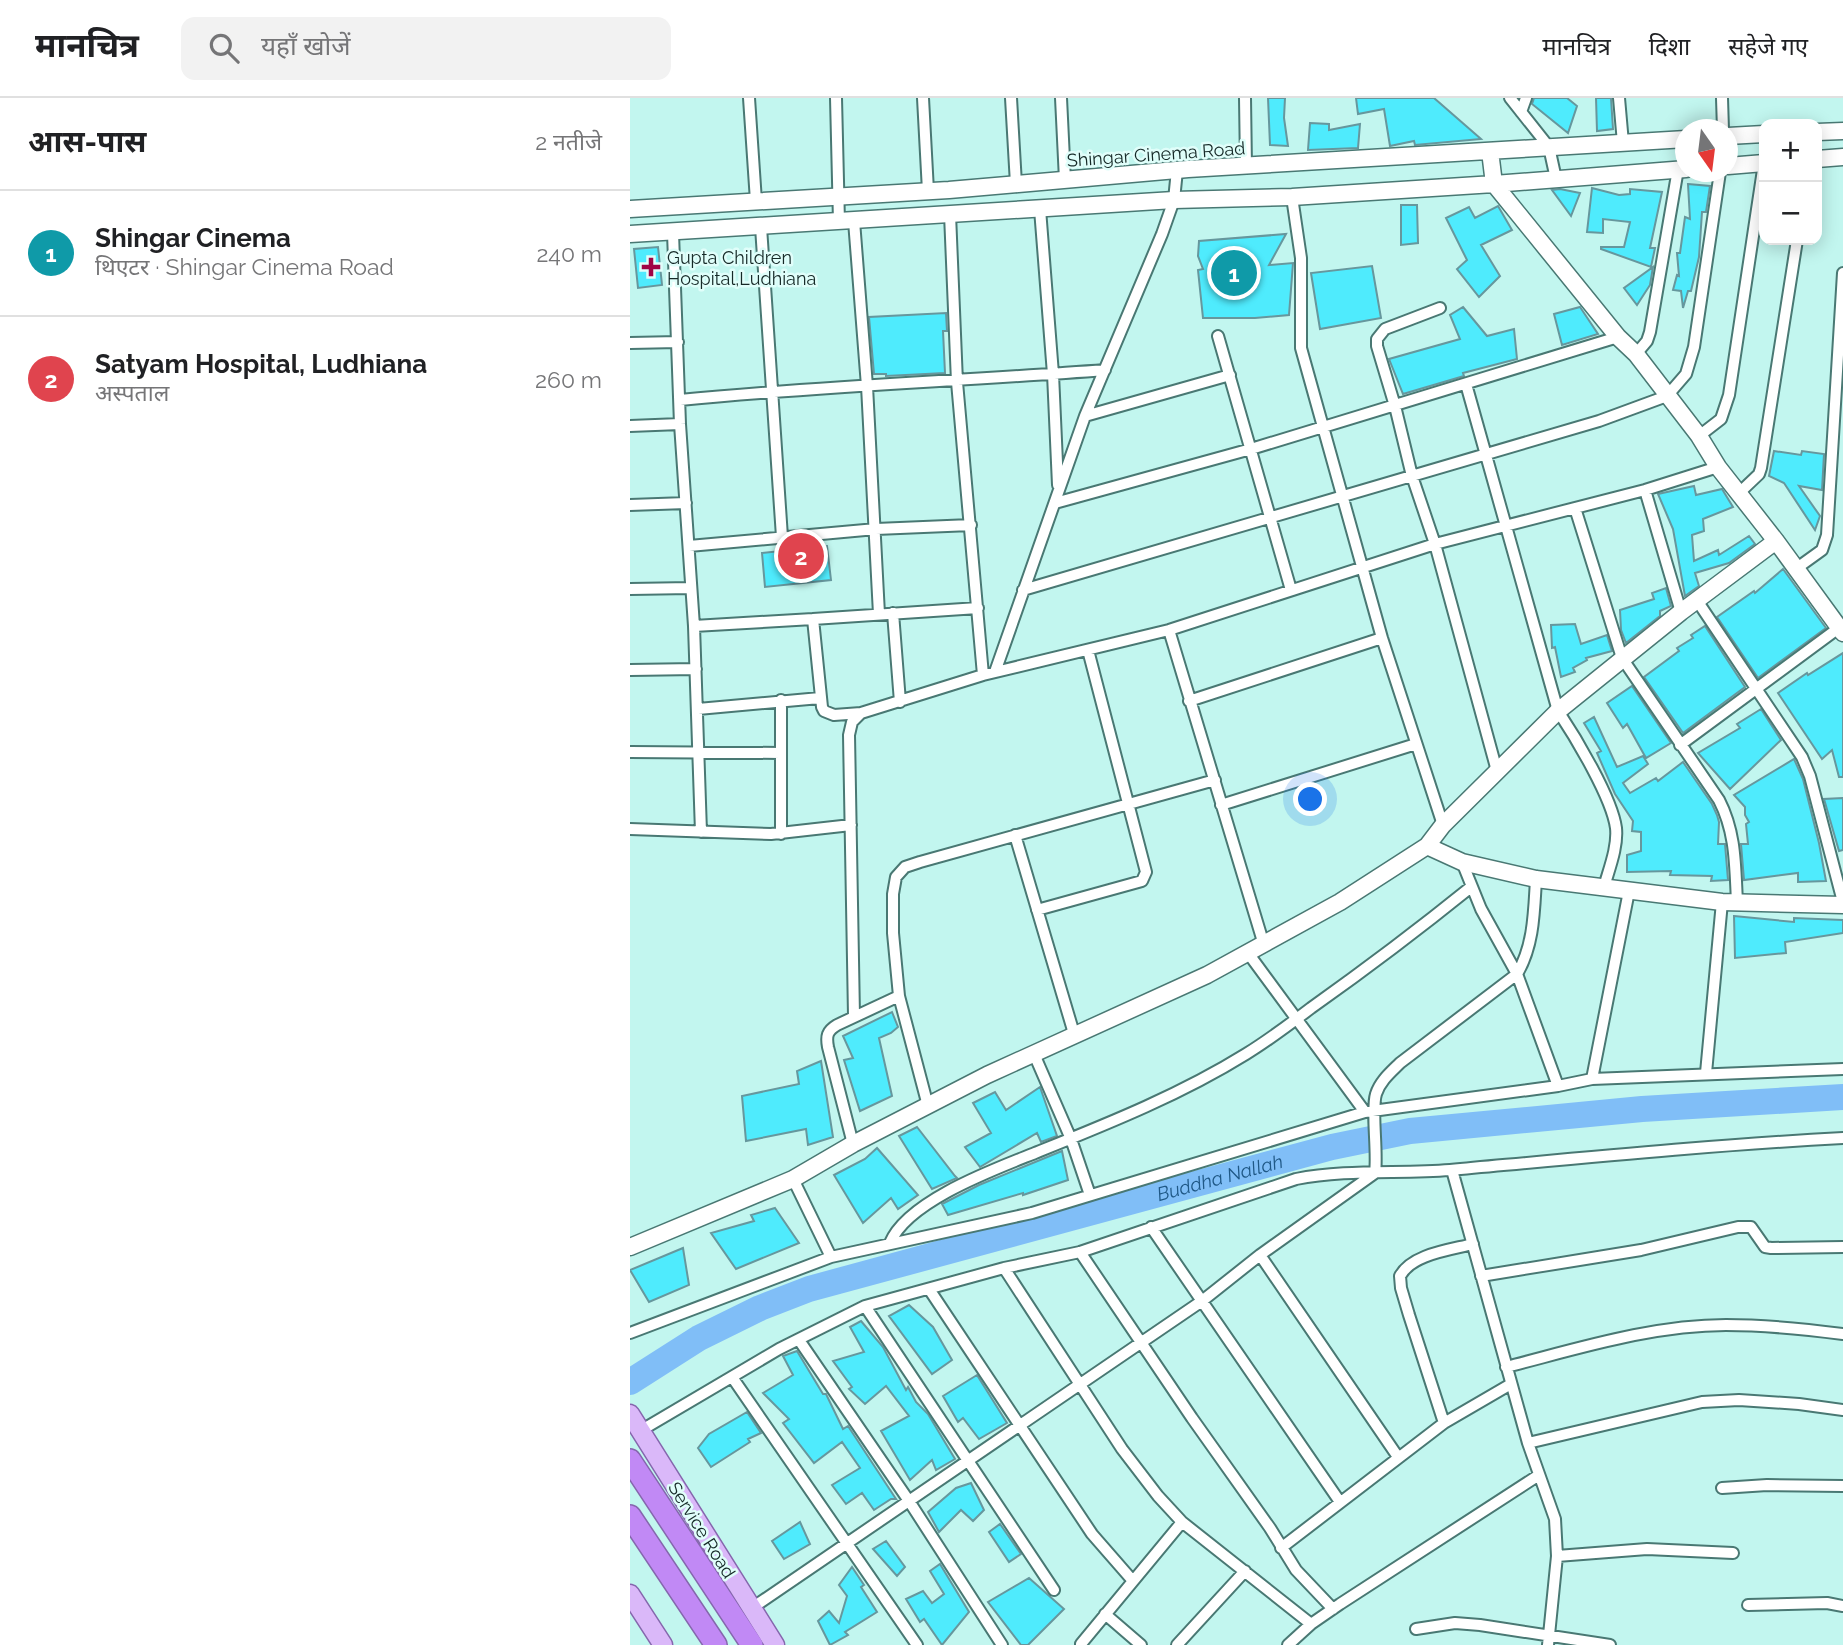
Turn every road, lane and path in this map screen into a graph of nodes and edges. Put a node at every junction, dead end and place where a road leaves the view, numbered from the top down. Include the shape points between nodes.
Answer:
1 (750, 98) edge
2 (835, 98) edge
3 (923, 98) edge
4 (1011, 98) edge
5 (1061, 98) edge
6 (1245, 98) edge
7 (1510, 98) edge
8 (1526, 98) edge
9 (1619, 98) edge
10 (1722, 98) edge
11 (1521, 112) junction
12 (1723, 119) edge
13 (1843, 131) edge
14 (1822, 132) edge
15 (1759, 134) edge
16 (1738, 135) edge
17 (1675, 140) edge
18 (1623, 143) junction
19 (1549, 147) junction
20 (1490, 151) junction
21 (1843, 157) edge
22 (1822, 159) edge
23 (1759, 163) edge
24 (1738, 165) edge
25 (1246, 166) junction
26 (1177, 170) junction
27 (1675, 170) edge
28 (1556, 179) junction
29 (1065, 180) junction
30 (1679, 182) edge
31 (1719, 182) edge
32 (1761, 182) edge
33 (1016, 184) junction
34 (1494, 184) junction
35 (928, 191) junction
36 (838, 196) junction
37 (1292, 197) junction
38 (1174, 200) junction
39 (756, 201) junction
40 (630, 209) edge
41 (1040, 209) junction
42 (950, 214) junction
43 (847, 221) junction
44 (761, 227) junction
45 (673, 233) junction
46 (630, 234) edge
47 (1796, 245) edge
48 (1843, 273) edge
49 (1440, 308) dead end
50 (1218, 336) dead end
51 (1618, 337) junction
52 (678, 342) junction
53 (630, 343) edge
54 (1641, 348) junction
55 (1105, 370) junction
56 (1053, 374) junction
57 (1230, 375) junction
58 (957, 382) junction
59 (1466, 384) junction
60 (867, 386) junction
61 (773, 390) junction
62 (1670, 393) junction
63 (680, 400) junction
64 (1395, 406) junction
65 (1085, 416) junction
66 (681, 424) junction
67 (630, 426) edge
68 (1323, 427) junction
69 (1703, 433) junction
70 (1251, 449) junction
71 (1485, 455) junction
72 (1718, 467) junction
73 (1412, 476) junction
74 (1743, 489) junction
75 (1645, 490) junction
76 (1342, 495) junction
77 (1057, 498) junction
78 (686, 503) junction
79 (630, 505) edge
80 (1574, 508) junction
81 (1270, 517) junction
82 (1505, 524) junction
83 (971, 525) junction
84 (876, 529) junction
85 (782, 537) junction
86 (1776, 541) junction
87 (1435, 544) junction
88 (689, 546) junction
89 (1803, 564) junction
90 (1361, 567) junction
91 (691, 588) junction
92 (630, 589) edge
93 (1023, 590) junction
94 (1291, 590) junction
95 (1698, 602) junction
96 (978, 608) junction
97 (1681, 612) junction
98 (893, 613) junction
99 (879, 614) junction
100 (813, 619) junction
101 (694, 626) junction
102 (1169, 630) junction
103 (1841, 630) edge
104 (1382, 638) junction
105 (1088, 650) junction
106 (1622, 658) junction
107 (696, 669) junction
108 (630, 670) edge
109 (995, 673) junction
110 (983, 675) junction
111 (1757, 687) junction
112 (820, 698) junction
113 (781, 700) junction
114 (1189, 701) junction
115 (900, 702) junction
116 (698, 709) junction
117 (1559, 712) junction
118 (861, 713) junction
119 (1416, 744) junction
120 (1681, 745) junction
121 (630, 752) edge
122 (781, 752) junction
123 (699, 753) junction
124 (1497, 771) junction
125 (1214, 780) junction
126 (1128, 804) junction
127 (1221, 805) junction
128 (851, 825) junction
129 (1443, 825) junction
130 (630, 829) edge
131 (701, 832) junction
132 (781, 834) junction
133 (1015, 835) junction
134 (1427, 846) junction
135 (1462, 862) junction
136 (1536, 879) junction
137 (1471, 887) junction
138 (1604, 887) junction
139 (1629, 891) junction
140 (1730, 902) junction
141 (1843, 904) edge
142 (1037, 910) junction
143 (1264, 945) junction
144 (1248, 953) junction
145 (1517, 974) junction
146 (899, 996) junction
147 (854, 1016) junction
148 (1296, 1019) junction
149 (1075, 1037) junction
150 (1034, 1054) junction
151 (1843, 1069) edge
152 (1706, 1073) junction
153 (1592, 1079) junction
154 (1558, 1086) junction
155 (928, 1106) junction
156 (1372, 1113) junction
157 (1843, 1138) edge
158 (1071, 1139) junction
159 (853, 1144) junction
160 (1452, 1170) junction
161 (1375, 1174) junction
162 (793, 1179) junction
163 (1090, 1195) junction
164 (1151, 1227) junction
165 (890, 1243) junction
166 (1473, 1244) junction
167 (630, 1247) edge
168 (1843, 1247) edge
169 (1080, 1252) junction
170 (1260, 1255) junction
171 (831, 1257) junction
172 (1004, 1268) junction
173 (1481, 1276) junction
174 (929, 1289) junction
175 (1202, 1301) junction
176 (865, 1307) junction
177 (630, 1333) edge
178 (1843, 1334) edge
179 (799, 1340) junction
180 (1142, 1342) junction
181 (1506, 1367) junction
182 (732, 1377) junction
183 (1511, 1384) junction
184 (1080, 1385) junction
185 (1843, 1410) edge
186 (630, 1414) edge
187 (1444, 1423) junction
188 (1020, 1426) junction
189 (640, 1432) junction
190 (1528, 1443) junction
191 (1398, 1457) junction
192 (968, 1459) junction
193 (630, 1460) edge
194 (1539, 1475) junction
195 (1843, 1486) edge
196 (1722, 1488) dead end
197 (909, 1501) junction
198 (1340, 1502) junction
199 (632, 1520) edge
200 (1182, 1522) junction
201 (846, 1542) junction
202 (1281, 1548) junction
203 (1733, 1553) dead end
204 (1557, 1556) junction
205 (1245, 1571) junction
206 (1133, 1581) junction
207 (1054, 1590) dead end
208 (630, 1594) edge
209 (1748, 1605) dead end
210 (1843, 1606) edge
211 (752, 1608) junction
212 (1333, 1609) junction
213 (1105, 1614) junction
214 (1311, 1624) junction
215 (1416, 1629) dead end
216 (1548, 1640) edge
217 (1080, 1644) edge
218 (663, 1645) edge
219 (716, 1645) edge
220 (752, 1645) edge
221 (775, 1645) edge
222 (917, 1645) edge
223 (1002, 1645) edge
224 (1141, 1645) edge
225 (1177, 1645) edge
226 (1288, 1645) edge
227 (1610, 1645) edge

1 - 39 street
2 - 36 street
3 - 35 street
4 - 33 street
5 - 29 street
6 - 25 street
7 - 11 street
8 - 11 street
9 - 18 street
10 - 12 street
11 - 19 street
13 - 14 street
15 - 16 street
17 - 18 street, Shingar Cinema Road
18 - 19 street, Shingar Cinema Road
19 - 20 street, Shingar Cinema Road
19 - 28 street
20 - 25 street, Shingar Cinema Road
20 - 34 street
21 - 22 street
23 - 24 street
25 - 26 street, Shingar Cinema Road
26 - 29 street, Shingar Cinema Road
26 - 38 street
27 - 28 street
28 - 34 street
29 - 33 street, Shingar Cinema Road
30 - 54 street
31 - 62 street via 1690,365
32 - 69 street via 1729,395 1721,419
33 - 35 street, Shingar Cinema Road
34 - 37 street
34 - 51 street
35 - 36 street, Shingar Cinema Road
36 - 39 street, Shingar Cinema Road
36 - 43 street
37 - 38 street
37 - 68 street via 1301,258 1301,348
38 - 41 street
38 - 55 street
39 - 40 street, Shingar Cinema Road
41 - 42 street
41 - 56 street
42 - 43 street
42 - 58 street
43 - 44 street
43 - 60 street
44 - 45 street
44 - 61 street
45 - 46 street
45 - 52 street
47 - 74 street via 1759,474
48 - 89 street via 1827,535 1822,550
49 - 64 street via 1385,329 1377,340
50 - 57 street
51 - 54 street
51 - 59 street
52 - 53 street
52 - 63 street
54 - 62 street
55 - 56 street
55 - 65 street
56 - 58 street
56 - 77 street
57 - 65 street
57 - 70 street
58 - 60 street
58 - 83 street
59 - 64 street
59 - 71 street
60 - 61 street
60 - 84 street
61 - 63 street
61 - 85 street
62 - 69 street
62 - 71 street via 1599,421
63 - 66 street
64 - 68 street
64 - 73 street
65 - 77 street
66 - 67 street
66 - 78 street
68 - 70 street
68 - 76 street
69 - 72 street
70 - 77 street
70 - 81 street
71 - 73 street
71 - 82 street
72 - 74 street
72 - 75 street
73 - 76 street
73 - 87 street
74 - 86 street
75 - 80 street
75 - 97 street
76 - 81 street
76 - 90 street
77 - 93 street
78 - 79 street
78 - 88 street
80 - 82 street
80 - 106 street
81 - 93 street
81 - 94 street
82 - 87 street
82 - 117 street
83 - 84 street
83 - 96 street
84 - 85 street
84 - 99 street
85 - 88 street
86 - 89 street
86 - 95 street
87 - 90 street
87 - 124 street
88 - 91 street
89 - 103 street
90 - 94 street
90 - 104 street
91 - 92 street
91 - 101 street
93 - 109 street
94 - 102 street
95 - 97 street
95 - 111 street
96 - 98 street
96 - 110 street
97 - 106 street
98 - 99 street
98 - 115 street
99 - 100 street
100 - 101 street
100 - 112 street
101 - 107 street
102 - 105 street
102 - 114 street
103 - 111 street
104 - 114 street
104 - 119 street
105 - 109 street
105 - 126 street
106 - 117 street
106 - 120 street
107 - 108 street
107 - 116 street
109 - 110 street
110 - 115 street
111 - 120 street
111 - 141 street via 1810,776
112 - 113 street
112 - 118 street via 829,714
113 - 116 street
113 - 122 street
114 - 125 street
115 - 118 street
116 - 123 street
117 - 124 street
117 - 138 street via 1577,739 1613,816 1615,843
118 - 128 street via 849,728
119 - 127 street
119 - 129 street
120 - 140 street via 1728,817 1732,831
121 - 123 street
122 - 123 street
122 - 132 street
123 - 131 street
124 - 129 street
125 - 126 street
125 - 127 street
126 - 133 street
126 - 142 street via 1146,866 1142,881
127 - 143 street
128 - 132 street
128 - 147 street
129 - 134 street
130 - 131 street
131 - 132 street
133 - 142 street
133 - 146 street via 905,867 896,877 893,933
134 - 135 street
134 - 143 street
135 - 136 street
135 - 137 street
136 - 138 street
136 - 145 street via 1527,958
137 - 145 street
137 - 148 street
138 - 139 street
139 - 140 street
139 - 153 street
140 - 141 street
140 - 152 street
142 - 149 street
143 - 144 street
144 - 148 street
144 - 149 street
145 - 154 street
145 - 156 street via 1387,1076
146 - 147 street
146 - 155 street
147 - 159 street via 830,1030 827,1041
148 - 156 street
148 - 158 street via 1202,1079
149 - 150 street
150 - 155 street
150 - 158 street
151 - 152 street
152 - 153 street
153 - 154 street
154 - 156 street
155 - 159 street
156 - 161 street
156 - 163 street
157 - 160 street
158 - 163 street
158 - 165 street via 989,1171 918,1209 894,1232
159 - 162 street
160 - 161 street
160 - 166 street
161 - 164 street via 1296,1179
161 - 170 street
162 - 167 street
162 - 171 street
163 - 165 street via 1032,1213
164 - 169 street
164 - 175 street
165 - 171 street
166 - 173 street
166 - 187 street via 1428,1256 1400,1276
168 - 173 street via 1765,1247 1751,1227 1738,1227 1641,1250
169 - 172 street
169 - 180 street
170 - 175 street
170 - 191 street
171 - 177 street
172 - 174 street
172 - 184 street
173 - 181 street
174 - 176 street
174 - 188 street
175 - 180 street
175 - 198 street
176 - 179 street
176 - 192 street
178 - 181 street via 1778,1327 1686,1328
179 - 182 street
179 - 197 street
180 - 184 street
180 - 202 street
181 - 183 street
182 - 189 street
182 - 201 street
183 - 187 street
183 - 190 street
184 - 188 street
184 - 200 street via 1141,1475
185 - 190 street via 1739,1400 1702,1402
186 - 189 main road, Service Road
187 - 191 street
188 - 192 street
188 - 206 street via 1092,1534
189 - 211 main road, Service Road
190 - 194 street
191 - 198 street
192 - 197 street
192 - 207 street
193 - 220 highway
194 - 204 street via 1555,1519
194 - 212 street
195 - 196 street
197 - 201 street
197 - 223 street
198 - 202 street
199 - 219 highway
200 - 205 street
200 - 206 street
201 - 211 street
201 - 222 street
202 - 212 street
203 - 204 street via 1647,1549
204 - 216 street
205 - 214 street
205 - 225 street
206 - 213 street
208 - 218 main road
209 - 210 street via 1827,1602
211 - 221 main road, Service Road
212 - 214 street
213 - 217 street
213 - 224 street
214 - 226 street
215 - 216 street via 1455,1623
216 - 227 street

